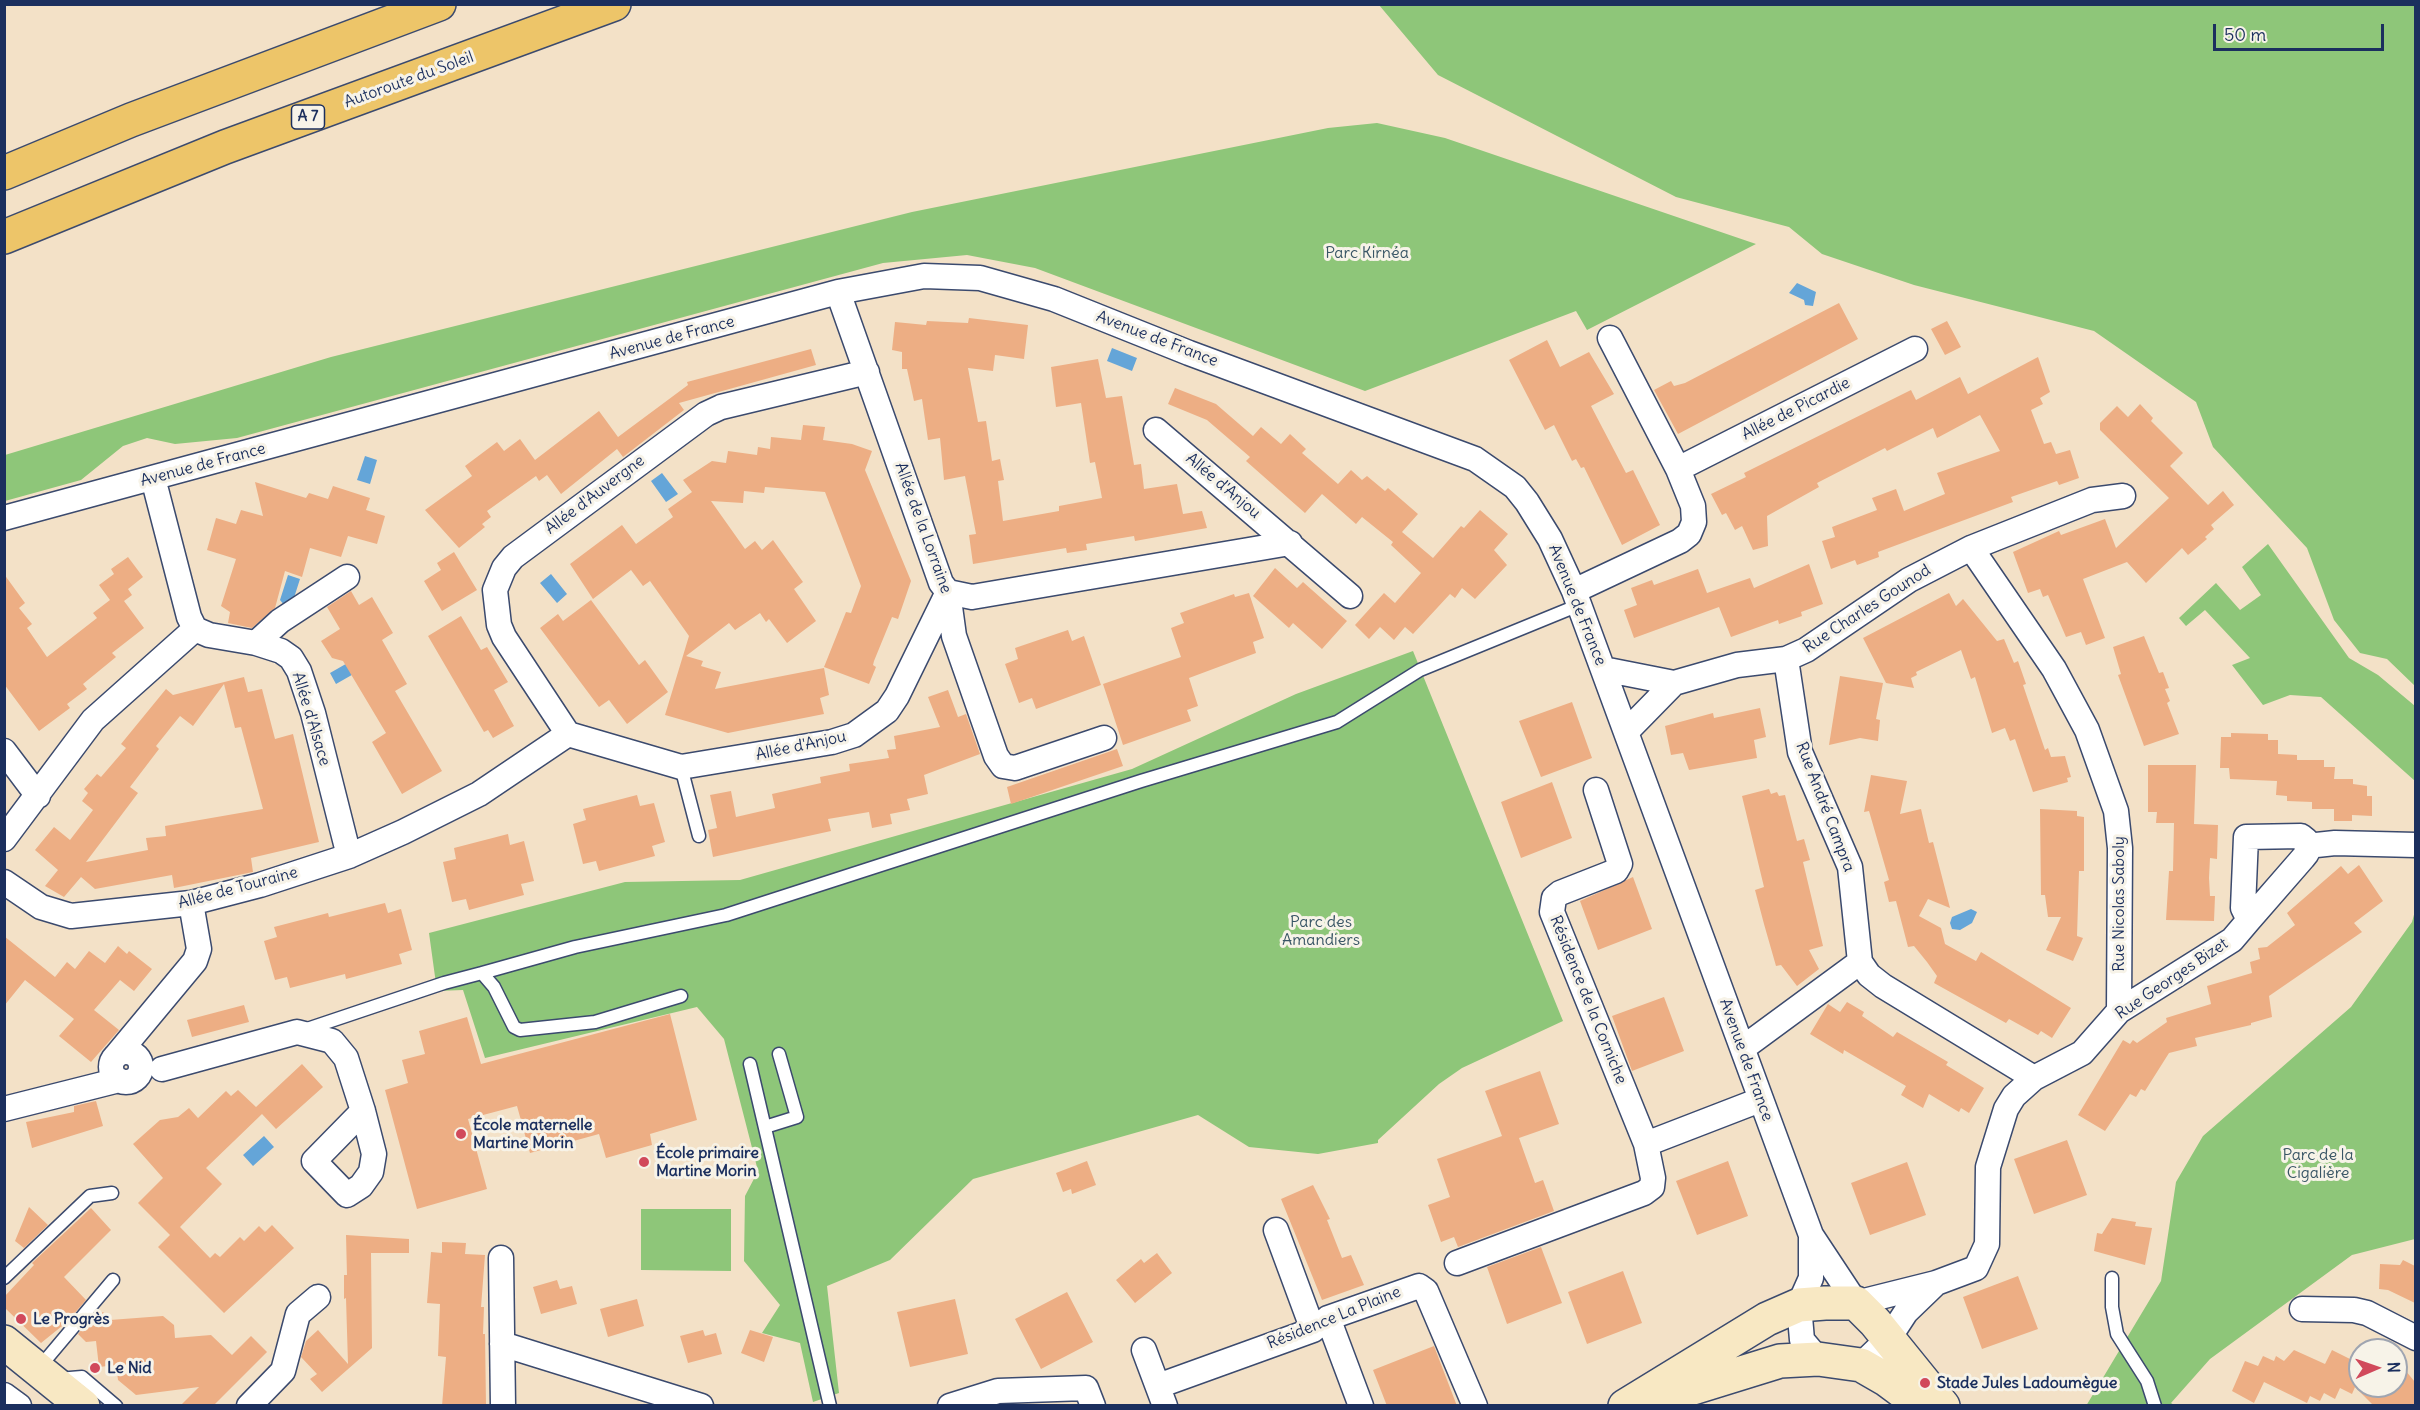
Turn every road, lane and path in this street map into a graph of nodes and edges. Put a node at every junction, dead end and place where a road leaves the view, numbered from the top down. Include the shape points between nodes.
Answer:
1 (439, 4) edge
2 (614, 4) edge
3 (4, 173) edge
4 (4, 237) edge
5 (838, 292) junction
6 (1610, 338) dead end
7 (1915, 349) dead end
8 (867, 372) junction
9 (1156, 430) dead end
10 (1678, 469) junction
11 (153, 478) junction
12 (2123, 496) dead end
13 (4, 518) edge
14 (1290, 543) junction
15 (1971, 548) junction
16 (348, 577) dead end
17 (948, 592) junction
18 (1350, 596) dead end
19 (1576, 598) junction
20 (195, 629) junction
21 (256, 643) junction
22 (1786, 659) junction
23 (1603, 669) junction
24 (1674, 683) junction
25 (1627, 731) junction
26 (568, 734) junction
27 (1104, 738) dead end
28 (4, 751) edge
29 (681, 767) junction
30 (1596, 790) dead end
31 (38, 796) junction
32 (699, 836) dead end
33 (4, 839) edge
34 (2415, 845) edge
35 (2307, 846) junction
36 (348, 856) junction
37 (4, 882) edge
38 (191, 903) junction
39 (2249, 920) junction
40 (1860, 962) junction
41 (482, 973) junction
42 (681, 996) dead end
43 (2119, 1011) junction
44 (297, 1032) junction
45 (1743, 1048) junction
46 (779, 1054) dead end
47 (750, 1064) dead end
48 (132, 1066) junction
49 (2034, 1078) junction
50 (1760, 1100) junction
51 (4, 1109) edge
52 (363, 1111) dead end
53 (765, 1127) junction
54 (1646, 1144) junction
55 (112, 1193) dead end
56 (1276, 1230) dead end
57 (1811, 1235) junction
58 (501, 1258) dead end
59 (1457, 1263) dead end
60 (4, 1278) edge
61 (2112, 1278) dead end
62 (113, 1280) dead end
63 (1936, 1283) junction
64 (318, 1297) dead end
65 (1856, 1303) junction
66 (1799, 1305) junction
67 (2302, 1309) dead end
68 (1320, 1324) junction
69 (1888, 1338) junction
70 (2415, 1338) edge
71 (4, 1342) edge
72 (502, 1344) junction
73 (1144, 1350) dead end
74 (1818, 1359) junction
75 (4, 1361) edge
76 (1861, 1365) junction
77 (35, 1390) edge
78 (1162, 1396) edge
79 (83, 1406) edge
80 (116, 1406) edge
81 (249, 1406) edge
82 (503, 1406) edge
83 (701, 1406) edge
84 (830, 1406) edge
85 (950, 1406) edge
86 (1093, 1406) edge
87 (1361, 1406) edge
88 (1475, 1406) edge
89 (1624, 1406) edge
90 (1635, 1406) edge
91 (1922, 1406) edge
92 (1943, 1406) edge
93 (2155, 1406) edge

1 - 3 highway via 131,120
2 - 4 highway, Autoroute du Soleil / A 7 via 225,147
5 - 8 street, Allée de la Lorraine
5 - 11 street, Avenue de France
5 - 19 street, Avenue de France via 924,276 980,278 1010,285 1474,459 1515,488 1550,539
6 - 10 street
7 - 10 street, Allée de Picardie
8 - 17 street, Allée de la Lorraine via 941,583
8 - 26 street, Allée d'Auvergne via 706,414 513,557 495,590 504,637
9 - 14 street, Allée d'Anjou
10 - 19 street via 1694,506 1689,534
11 - 13 street, Avenue de France
11 - 20 street
12 - 15 street, Rue Charles Gounod via 2092,500
14 - 17 street via 972,597
14 - 18 street, Allée d'Anjou
15 - 22 street, Rue Charles Gounod via 1909,579 1806,650
15 - 43 street, Rue Nicolas Saboly via 2054,669 2087,730 2115,811 2120,848
16 - 21 street via 267,630
17 - 27 street, Allée de la Lorraine via 954,636 996,756 1003,766 1016,768
17 - 29 street, Allée d'Anjou via 897,696 870,726 832,742
19 - 23 street, Avenue de France
19 - 41 lane via 1420,670 1337,722 726,915 575,947
20 - 21 street, Allée d'Alsace
20 - 31 street via 93,720
21 - 36 street, Allée d'Alsace via 281,651 299,671
22 - 24 street, Rue Charles Gounod via 1737,665
22 - 40 street, Rue André Campra via 1800,752 1850,867
23 - 24 street, Rue Charles Gounod
23 - 25 street, Avenue de France
24 - 25 street, Rue Charles Gounod
25 - 45 street, Avenue de France
26 - 29 street, Allée d'Anjou
26 - 36 street, Allée de Touraine via 479,794
28 - 31 street
29 - 32 lane
30 - 54 street, Résidence de la Corniche via 1620,864 1616,871 1560,892 1554,898 1552,912
31 - 33 street
34 - 35 street
35 - 39 street, Rue Georges Bizet via 2303,858
35 - 39 street via 2301,836 2247,837 2242,908
36 - 38 street, Allée de Touraine
37 - 38 street, Allée de Touraine via 41,908 71,916
38 - 48 street via 199,949 195,961 144,1023
39 - 43 street, Rue Georges Bizet via 2232,940
40 - 45 street
40 - 49 street via 1883,986
41 - 42 lane via 494,987 514,1027 520,1030 595,1022
41 - 44 lane
43 - 49 street, Rue Georges Bizet via 2082,1053
44 - 48 street
44 - 52 street via 332,1041 346,1058
45 - 50 street, Avenue de France
46 - 53 lane via 798,1117
47 - 53 lane
48 - 51 street via 78,1091
49 - 63 street, Rue Georges Bizet via 2014,1096 1993,1146 1988,1167 1987,1244 1983,1258 1966,1274
50 - 54 street
50 - 57 street, Avenue de France
53 - 84 lane
54 - 59 street, Résidence de la Corniche via 1653,1179 1644,1193
55 - 60 lane via 90,1196
56 - 68 street
57 - 65 street, Avenue de France
57 - 66 street, Avenue de France via 1811,1278
58 - 72 street
61 - 93 lane via 2117,1334 2147,1381
62 - 77 lane
63 - 65 street, Rue Georges Bizet
63 - 69 street via 1906,1312
64 - 81 street via 298,1314 284,1371
65 - 66 main road
65 - 69 main road
66 - 74 street via 1802,1340
66 - 89 main road via 1767,1319
67 - 70 street via 2367,1313
68 - 78 street, Résidence La Plaine
68 - 87 street
68 - 88 street, Résidence La Plaine via 1419,1286 1426,1291
69 - 76 street
69 - 92 main road
71 - 77 main road
72 - 82 street
72 - 83 street
73 - 78 street
74 - 76 main road
74 - 90 main road via 1780,1361
75 - 77 main road
76 - 91 main road
77 - 79 main road
77 - 80 lane via 82,1377
85 - 86 street via 998,1391 1086,1388

